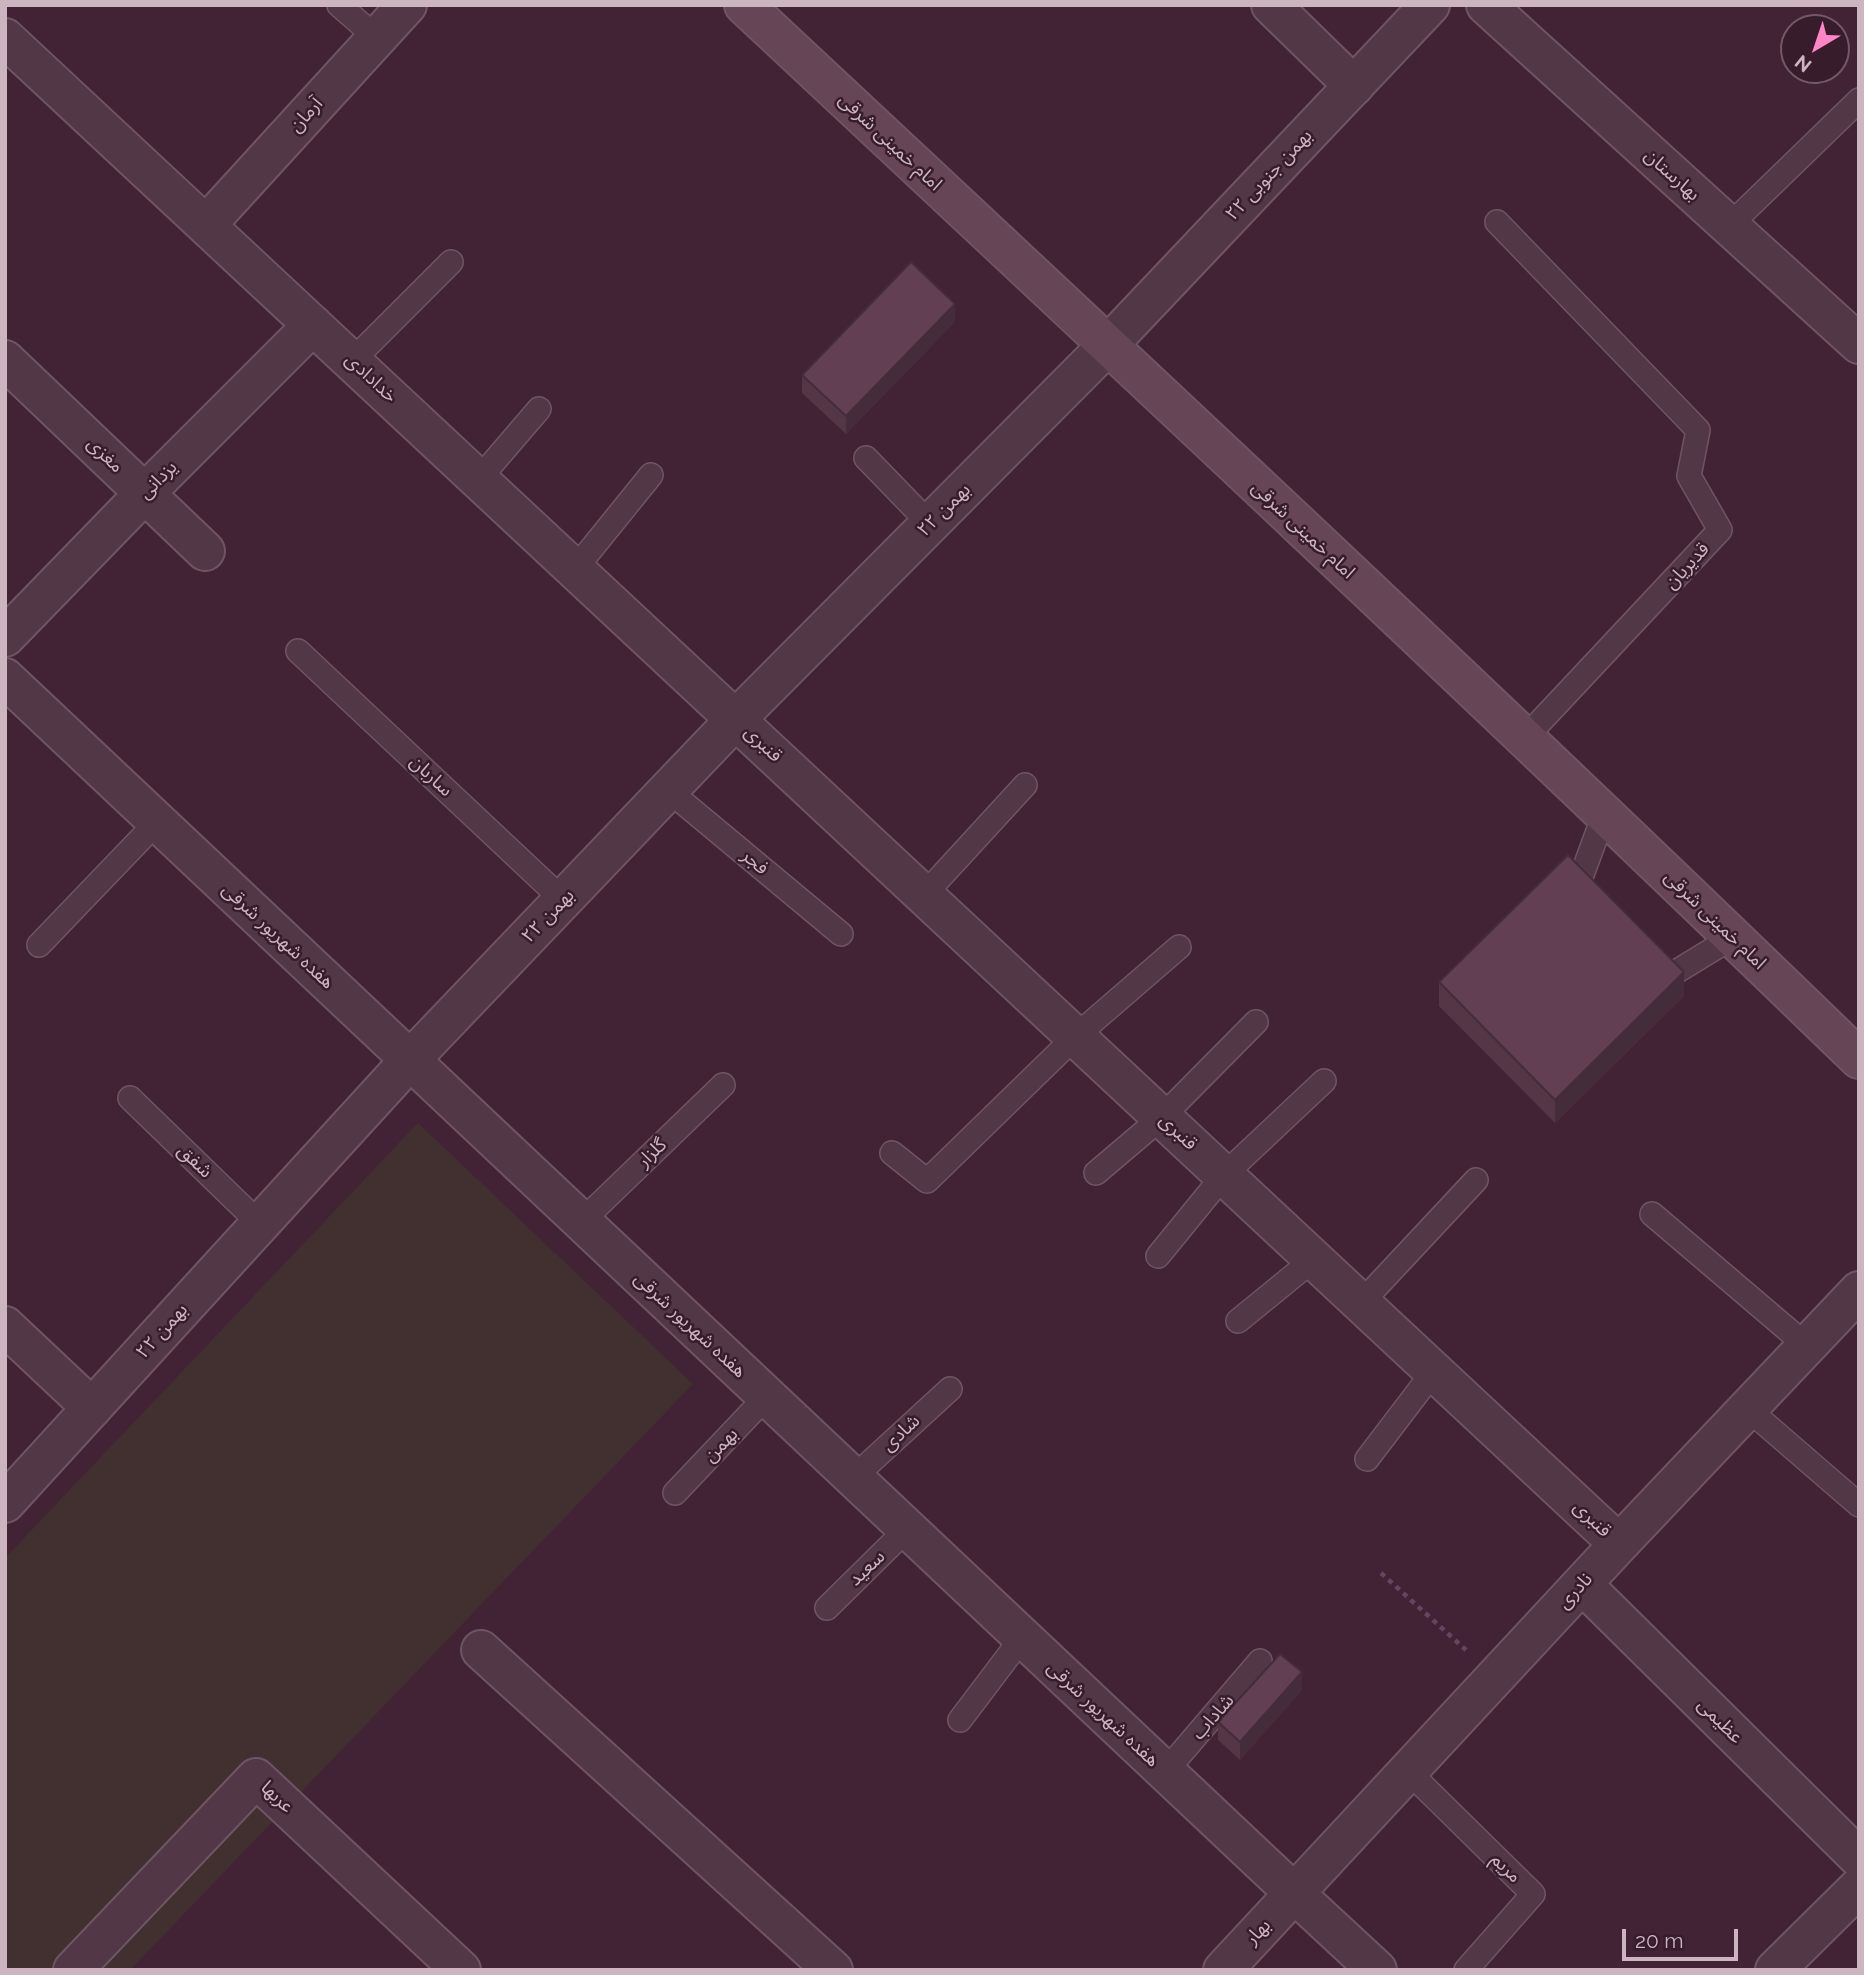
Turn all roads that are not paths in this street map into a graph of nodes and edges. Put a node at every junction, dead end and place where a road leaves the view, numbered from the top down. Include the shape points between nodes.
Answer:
1 (339, 5) edge
2 (407, 5) edge
3 (744, 5) edge
4 (1271, 5) edge
5 (1430, 5) edge
6 (1486, 5) edge
7 (5, 38) edge
8 (377, 38) junction
9 (1354, 86) junction
10 (1859, 100) edge
11 (1497, 222) dead end
12 (206, 225) junction
13 (1729, 226) junction
14 (450, 262) dead end
15 (313, 325) junction
16 (1859, 344) edge
17 (1108, 345) junction
18 (5, 360) edge
19 (352, 361) junction
20 (539, 409) dead end
21 (866, 458) dead end
22 (652, 475) dead end
23 (479, 480) junction
24 (145, 493) junction
25 (930, 524) junction
26 (205, 551) dead end
27 (575, 569) junction
28 (5, 637) edge
29 (298, 651) dead end
30 (5, 678) edge
31 (736, 719) junction
32 (1524, 739) junction
33 (1025, 785) dead end
34 (668, 790) junction
35 (1604, 815) junction
36 (157, 822) junction
37 (924, 895) junction
38 (563, 900) junction
39 (1561, 923) edge
40 (841, 934) dead end
41 (1733, 937) junction
42 (39, 945) dead end
43 (1179, 947) dead end
44 (1642, 1002) edge
45 (1256, 1022) dead end
46 (1076, 1036) junction
47 (1859, 1059) edge
48 (410, 1060) junction
49 (1324, 1081) dead end
50 (723, 1085) dead end
51 (131, 1098) dead end
52 (1162, 1117) junction
53 (892, 1153) dead end
54 (1096, 1173) dead end
55 (1224, 1175) junction
56 (1476, 1180) dead end
57 (1652, 1214) dead end
58 (581, 1222) junction
59 (260, 1224) junction
60 (1158, 1255) dead end
61 (1314, 1259) junction
62 (1859, 1291) edge
63 (1361, 1303) junction
64 (1238, 1321) dead end
65 (5, 1326) edge
66 (1807, 1346) junction
67 (1434, 1371) junction
68 (950, 1389) dead end
69 (767, 1396) junction
70 (92, 1408) junction
71 (1748, 1409) junction
72 (1367, 1459) dead end
73 (853, 1478) junction
74 (675, 1493) dead end
75 (5, 1503) edge
76 (1859, 1505) edge
77 (907, 1529) junction
78 (1619, 1544) junction
79 (1582, 1584) junction
80 (827, 1608) dead end
81 (1023, 1638) junction
82 (481, 1650) dead end
83 (1260, 1661) dead end
84 (960, 1720) dead end
85 (1165, 1772) junction
86 (1408, 1772) junction
87 (1859, 1858) edge
88 (1859, 1887) edge
89 (1294, 1894) junction
90 (73, 1970) edge
91 (461, 1970) edge
92 (833, 1970) edge
93 (1223, 1970) edge
94 (1377, 1970) edge
95 (1466, 1970) edge
96 (1775, 1970) edge

1 - 8 lane
2 - 8 street, آرمان
3 - 17 main road, امام خمینی شرقی
4 - 9 street
5 - 9 street, ۲۲ بهمن جنوبی
6 - 13 street, بهارستان
7 - 12 street, خدادادی
8 - 12 street, آرمان
9 - 17 street, ۲۲ بهمن جنوبی
10 - 13 lane
11 - 32 lane, قدیریان via 1698,430 1689,477 1720,530
12 - 15 street, خدادادی
13 - 16 street, بهارستان
14 - 19 lane
15 - 19 street, خدادادی
15 - 24 street, یزدانی
17 - 25 street, ۲۲ بهمن
17 - 32 main road, امام خمینی شرقی
18 - 24 street, مغزی
19 - 23 street, خدادادی
20 - 23 lane
21 - 25 lane
22 - 27 lane
23 - 27 street, خدادادی
24 - 26 street, مغزی
24 - 28 street, یزدانی
25 - 31 street, ۲۲ بهمن
27 - 31 street, خدادادی
29 - 38 lane, ساربان
30 - 36 street, هفده شهریور شرقی
31 - 34 street, ۲۲ بهمن
31 - 37 street, قنبری
32 - 35 main road, امام خمینی شرقی
33 - 37 lane
34 - 38 street, ۲۲ بهمن
34 - 40 lane, فجر
35 - 39 lane
35 - 41 main road, امام خمینی شرقی
36 - 42 lane
36 - 48 street, هفده شهریور شرقی
37 - 46 street, قنبری
38 - 48 street, ۲۲ بهمن
41 - 44 lane via 1666,978
41 - 47 main road, امام خمینی شرقی
43 - 46 lane
45 - 52 lane
46 - 52 street, قنبری
46 - 53 lane via 927,1181
48 - 58 street, هفده شهریور شرقی
48 - 59 street, ۲۲ بهمن
49 - 55 lane
50 - 58 lane, گلزار
51 - 59 lane, شفق
52 - 54 lane
52 - 55 street, قنبری
55 - 60 lane
55 - 61 street, قنبری
56 - 63 lane
57 - 66 lane
58 - 69 street, هفده شهریور شرقی
59 - 70 street, ۲۲ بهمن
61 - 63 street, قنبری
61 - 64 lane
62 - 66 street, نادری
63 - 67 street, قنبری
65 - 70 street
66 - 71 street, نادری
67 - 72 lane
67 - 78 street, قنبری
68 - 73 lane, شادی
69 - 73 street, هفده شهریور شرقی
69 - 74 lane, بهمن
70 - 75 street, ۲۲ بهمن
71 - 76 lane
71 - 78 street, نادری
73 - 77 street, هفده شهریور شرقی
77 - 80 lane, سعید
77 - 81 street, هفده شهریور شرقی
78 - 79 street, نادری
79 - 86 street, نادری
79 - 87 street, عظیمی
81 - 84 lane
81 - 85 street, هفده شهریور شرقی
82 - 92 street
83 - 85 lane, شاداب
85 - 89 street, هفده شهریور شرقی
86 - 89 street, نادری
86 - 95 lane, مریم via 1533,1894
88 - 96 street
89 - 93 street, بهار
89 - 94 street, هفده شهریور شرقی
90 - 91 street, عربها via 257,1777

